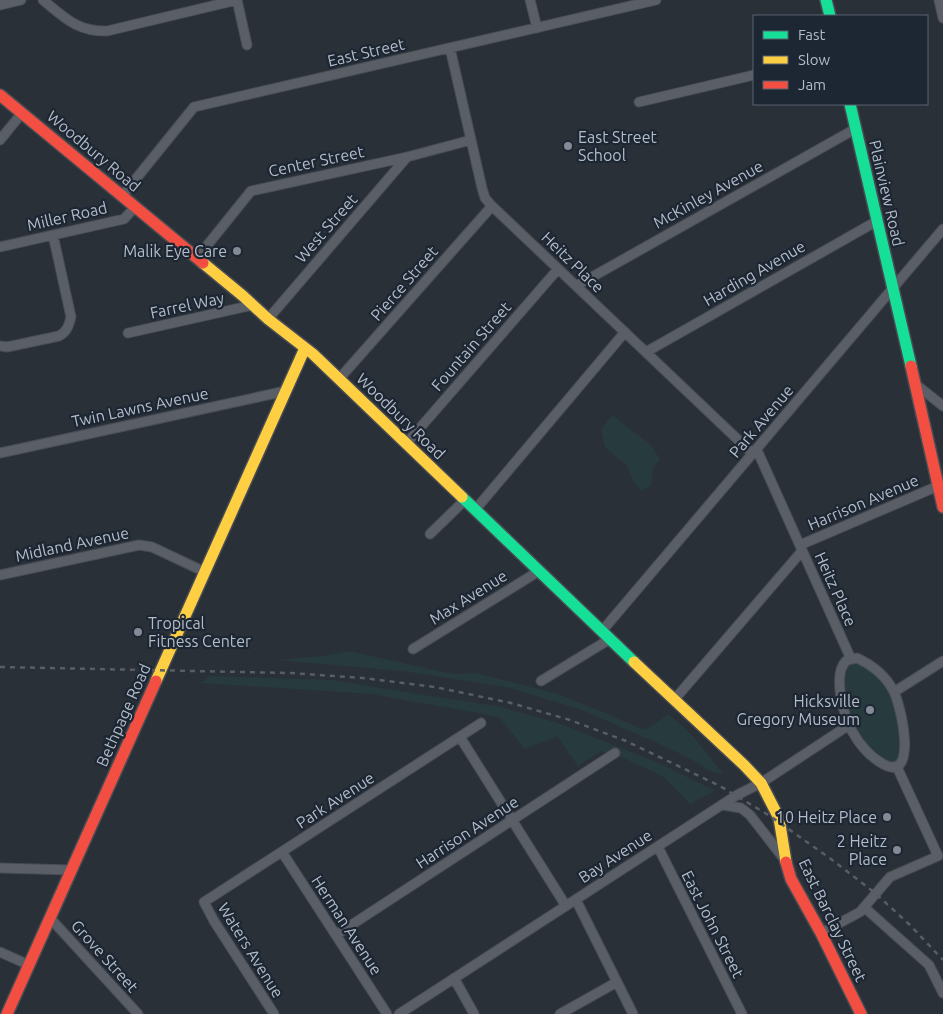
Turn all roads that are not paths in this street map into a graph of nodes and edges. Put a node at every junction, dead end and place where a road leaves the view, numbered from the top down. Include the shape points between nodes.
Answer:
1 (21, 0) edge
2 (43, 0) edge
3 (237, 0) edge
4 (530, 0) edge
5 (656, 0) edge
6 (826, 0) edge
7 (939, 0) edge
8 (0, 5) edge
9 (830, 15) edge
10 (943, 18) edge
11 (536, 28) junction
12 (247, 44) dead end
13 (450, 48) junction
14 (753, 75) edge
15 (0, 95) edge
16 (639, 102) dead end
17 (850, 105) edge
18 (22, 113) junction
19 (855, 129) junction
20 (0, 140) edge
21 (471, 140) junction
22 (407, 157) junction
23 (122, 196) junction
24 (492, 206) junction
25 (135, 207) junction
26 (876, 220) junction
27 (943, 229) edge
28 (53, 235) junction
29 (0, 247) edge
30 (197, 258) junction
31 (558, 269) junction
32 (576, 286) junction
33 (892, 290) junction
34 (253, 305) junction
35 (268, 319) junction
36 (625, 332) junction
37 (128, 333) dead end
38 (0, 346) edge
39 (305, 348) junction
40 (646, 352) junction
41 (339, 380) junction
42 (914, 383) junction
43 (286, 391) junction
44 (943, 406) edge
45 (406, 444) junction
46 (755, 452) junction
47 (0, 453) edge
48 (938, 486) junction
49 (465, 500) junction
50 (943, 507) edge
51 (475, 510) junction
52 (430, 534) dead end
53 (801, 548) junction
54 (539, 571) junction
55 (205, 572) junction
56 (0, 575) edge
57 (606, 635) junction
58 (413, 649) dead end
59 (851, 659) junction
60 (943, 661) edge
61 (541, 681) dead end
62 (894, 692) junction
63 (674, 700) junction
64 (481, 723) dead end
65 (849, 725) junction
66 (460, 738) junction
67 (615, 753) dead end
68 (897, 767) junction
69 (761, 783) junction
70 (723, 805) junction
71 (512, 820) junction
72 (658, 846) junction
73 (282, 852) junction
74 (786, 862) junction
75 (0, 868) edge
76 (72, 870) junction
77 (576, 900) junction
78 (204, 902) joint
79 (566, 906) junction
80 (865, 908) junction
81 (50, 918) junction
82 (821, 933) junction
83 (336, 935) junction
84 (0, 952) edge
85 (29, 965) junction
86 (454, 978) junction
87 (617, 982) junction
88 (943, 993) edge
89 (10, 1012) edge
90 (138, 1014) edge
91 (274, 1014) edge
92 (387, 1014) edge
93 (399, 1014) edge
94 (474, 1014) edge
95 (560, 1014) edge
96 (633, 1014) edge
97 (742, 1014) edge
98 (861, 1014) edge

1 - 8 street
2 - 3 street via 72,23 85,29 107,31
3 - 12 street
4 - 11 street
5 - 11 street, East Street
6 - 9 main road
7 - 10 street
11 - 13 street, East Street
13 - 21 street, Heitz Place
13 - 23 street, East Street via 194,107
14 - 16 street
15 - 18 main road, Woodbury Road
17 - 19 main road, Plainview Road
18 - 20 street
18 - 23 main road, Woodbury Road
19 - 26 main road, Plainview Road
19 - 32 street, McKinley Avenue
21 - 22 street, Center Street
21 - 24 street, Heitz Place via 482,188
22 - 30 street, Center Street via 251,191
22 - 35 street, West Street
23 - 25 main road, Woodbury Road
24 - 31 street, Heitz Place
24 - 41 street, Pierce Street
25 - 28 street, Miller Road via 124,219
25 - 30 main road, Woodbury Road
26 - 33 main road, Plainview Road
26 - 40 street, Harding Avenue
27 - 33 street, Park Avenue
28 - 29 street, Miller Road
28 - 38 street via 71,317 68,327 59,336
30 - 34 main road, Woodbury Road
31 - 32 street, Heitz Place
31 - 45 street, Fountain Street
32 - 36 street, Heitz Place
33 - 42 main road, Plainview Road
33 - 46 street, Park Avenue
34 - 35 main road, Woodbury Road
34 - 37 street, Farrel Way
35 - 39 main road, Woodbury Road
36 - 40 street, Heitz Place
36 - 51 street
39 - 41 main road, Woodbury Road
39 - 43 main road, Bethpage Road
40 - 46 street, Heitz Place
41 - 45 main road, Woodbury Road
42 - 44 street
42 - 48 main road, Plainview Road
43 - 47 street, Twin Lawns Avenue
43 - 55 main road, Bethpage Road
45 - 49 main road, Woodbury Road
46 - 53 street, Heitz Place
46 - 57 street, Park Avenue
48 - 50 main road, Plainview Road
48 - 53 street, Harrison Avenue
49 - 51 main road, Woodbury Road
49 - 52 street
51 - 54 main road, Woodbury Road
53 - 59 street, Heitz Place
53 - 63 street, Harrison Avenue
54 - 57 main road, Woodbury Road
54 - 58 street, Max Avenue
55 - 56 street, Midland Avenue via 152,547 139,545
55 - 76 main road, Bethpage Road
57 - 61 street, Park Avenue
57 - 63 main road, Woodbury Road
59 - 62 street via 857,658 875,668
59 - 65 street via 846,661 840,686
60 - 62 street
62 - 68 street via 905,746
63 - 69 main road, Woodbury Road
64 - 66 street, Park Avenue
65 - 68 street via 862,747 874,759
65 - 69 street, Bay Avenue
66 - 71 street
66 - 73 street, Park Avenue
67 - 71 street, Harrison Avenue
68 - 80 street via 938,856 890,877
69 - 70 street, Bay Avenue
69 - 74 main road, East Barclay Street via 779,818
70 - 72 street, Bay Avenue
70 - 74 street via 741,808 750,815
71 - 79 street
71 - 83 street, Harrison Avenue
72 - 77 street, Bay Avenue
72 - 97 street, East John Street
73 - 78 street, Park Avenue
73 - 83 street, Herman Avenue
74 - 82 main road, East Barclay Street via 791,879
75 - 76 street
76 - 81 main road, Bethpage Road
77 - 79 street, Bay Avenue
77 - 87 street
78 - 91 street, Waters Avenue
79 - 86 street, Bay Avenue
80 - 82 street
80 - 88 street via 929,965
81 - 85 main road, Bethpage Road
81 - 90 street, Grove Street
82 - 98 main road, East Barclay Street
83 - 92 street, Herman Avenue
84 - 85 street
85 - 89 main road, Bethpage Road
86 - 93 street, Bay Avenue
86 - 94 street
87 - 95 street
87 - 96 street

